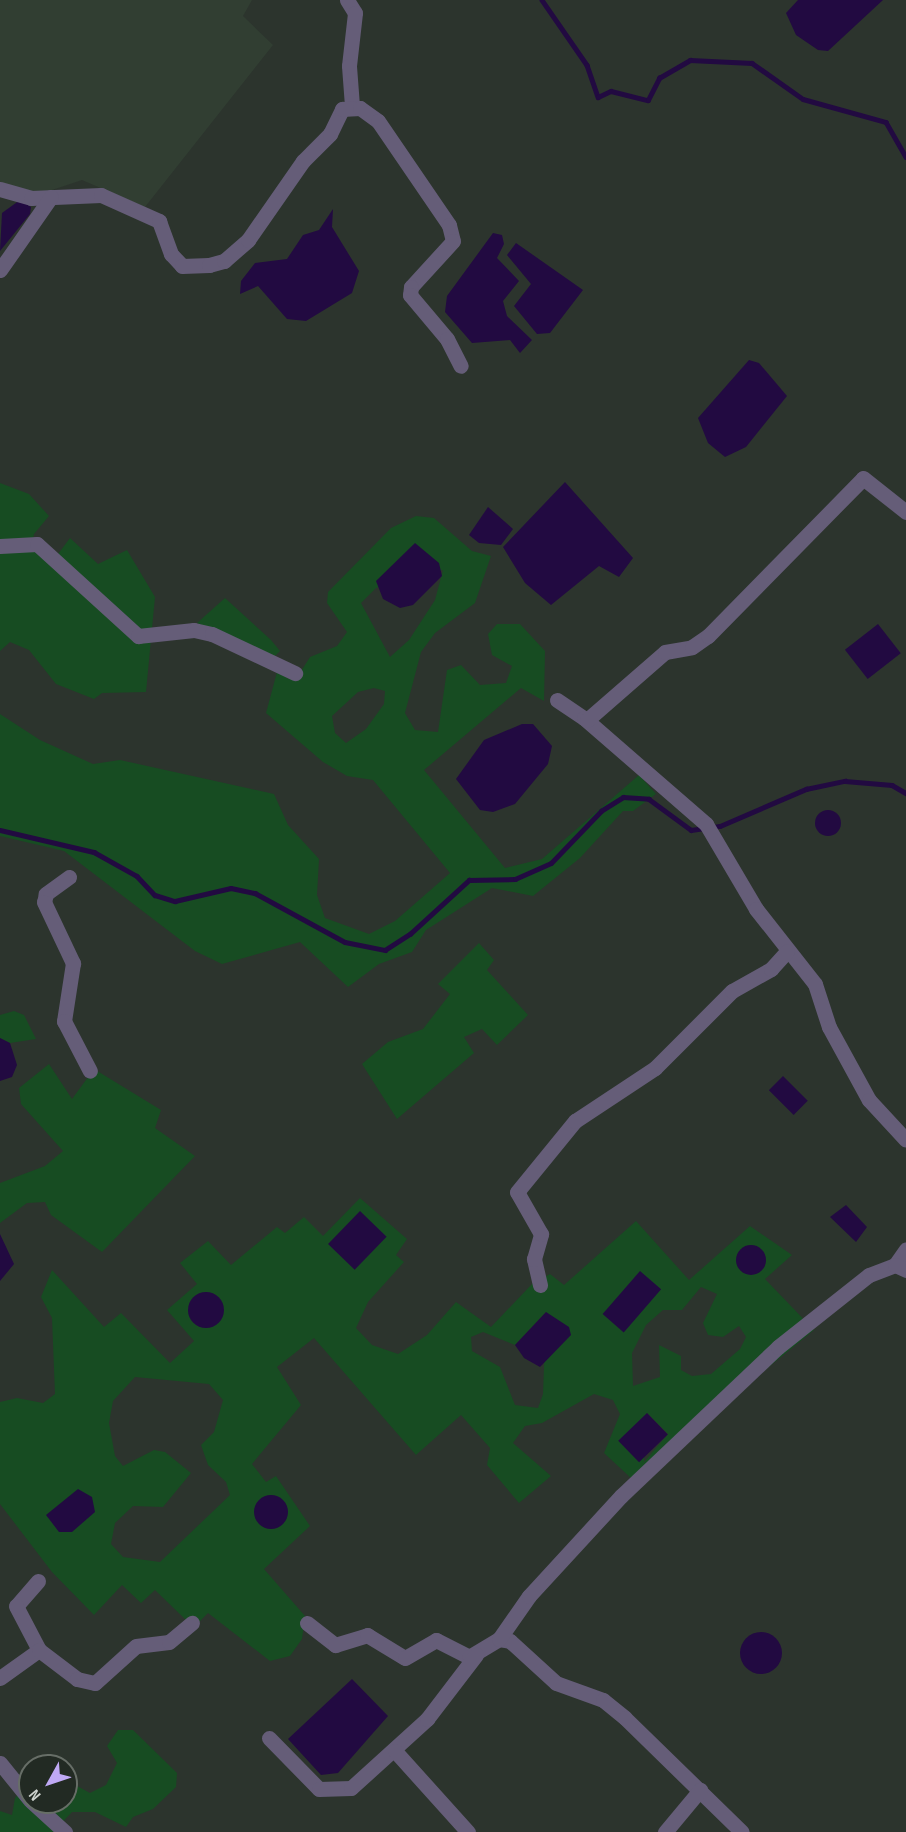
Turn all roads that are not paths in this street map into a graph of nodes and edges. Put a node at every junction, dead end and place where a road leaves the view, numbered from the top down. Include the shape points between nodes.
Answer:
1 (347, 0) edge
2 (352, 106) junction
3 (0, 189) edge
4 (51, 197) junction
5 (0, 270) edge
6 (461, 366) dead end
7 (906, 512) edge
8 (0, 546) edge
9 (295, 673) dead end
10 (556, 700) dead end
11 (587, 720) junction
12 (69, 877) dead end
13 (787, 951) junction
14 (90, 1071) dead end
15 (906, 1140) edge
16 (906, 1249) edge
17 (900, 1267) edge
18 (540, 1285) dead end
19 (38, 1581) dead end
20 (192, 1623) dead end
21 (308, 1623) dead end
22 (499, 1639) junction
23 (39, 1650) junction
24 (476, 1655) junction
25 (0, 1678) edge
26 (269, 1737) dead end
27 (395, 1751) junction
28 (0, 1763) edge
29 (18, 1785) edge
30 (700, 1790) junction
31 (45, 1814) edge
32 (65, 1832) edge
33 (468, 1832) edge
34 (665, 1832) edge
35 (742, 1832) edge

1 - 2 street via 355,13 349,66
2 - 4 street via 342,109 330,134 303,160 248,240 224,261 182,266 171,254 159,221 101,195 80,191
2 - 6 street via 378,121 449,225 453,241 411,288 410,295 447,339
3 - 4 street
4 - 5 street
7 - 11 street via 863,478 708,636 692,647 665,652
8 - 9 street via 37,544 138,636 194,630 212,634
10 - 11 street
11 - 13 street via 706,824
12 - 14 street via 46,894 44,902 73,963 64,1021
13 - 15 street via 815,984 829,1027 863,1090
13 - 18 street via 771,969 732,991 656,1068 575,1121 517,1192 541,1234 534,1259
16 - 17 street
17 - 22 street via 855,1284 709,1410 599,1519
19 - 23 street via 16,1606
20 - 23 street via 169,1642 136,1646 88,1685
21 - 24 street via 335,1646 367,1635 405,1658 441,1640 462,1654
22 - 24 street
22 - 30 street via 517,1646 564,1688 612,1707
23 - 25 street
24 - 27 street
26 - 27 street via 304,1778 335,1793 351,1788
27 - 33 street
28 - 29 street
30 - 34 street
30 - 35 street
31 - 32 street

